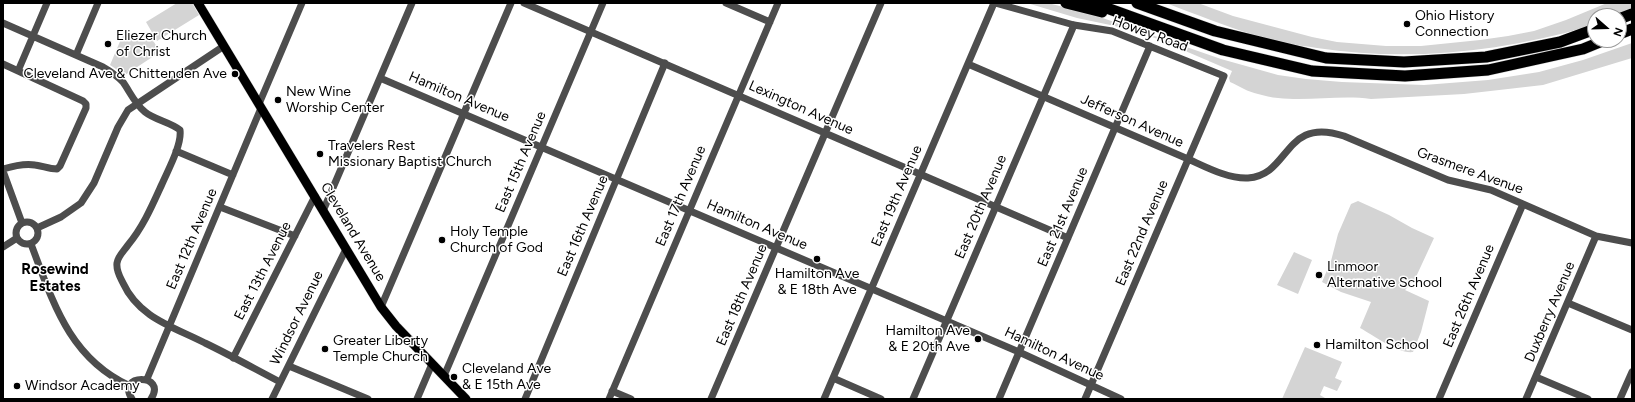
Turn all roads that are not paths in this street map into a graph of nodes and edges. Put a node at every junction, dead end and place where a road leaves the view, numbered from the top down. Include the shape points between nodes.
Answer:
1 (47, 3) edge
2 (98, 3) edge
3 (302, 3) edge
4 (412, 3) edge
5 (511, 3) edge
6 (524, 3) edge
7 (604, 3) edge
8 (726, 3) edge
9 (778, 3) edge
10 (882, 3) edge
11 (995, 3) edge
12 (1066, 3) edge
13 (1093, 3) edge
14 (1137, 3) edge
15 (201, 5) edge
16 (1143, 21) junction
17 (770, 22) junction
18 (3, 23) edge
19 (1074, 25) junction
20 (591, 32) junction
21 (1587, 32) edge
22 (33, 36) junction
23 (224, 46) junction
24 (1150, 46) junction
25 (1587, 47) edge
26 (76, 55) junction
27 (666, 63) junction
28 (3, 64) edge
29 (968, 64) junction
30 (18, 71) junction
31 (1224, 76) joint
32 (380, 78) junction
33 (739, 95) junction
34 (1043, 96) junction
35 (137, 103) junction
36 (260, 106) junction
37 (464, 114) junction
38 (1115, 127) junction
39 (826, 133) junction
40 (542, 147) junction
41 (176, 151) junction
42 (1283, 156) joint
43 (1188, 159) junction
44 (3, 170) edge
45 (921, 174) junction
46 (233, 175) junction
47 (617, 179) junction
48 (315, 196) junction
49 (1522, 204) junction
50 (996, 206) junction
51 (220, 207) junction
52 (690, 210) junction
53 (323, 211) junction
54 (22, 223) junction
55 (37, 228) junction
56 (295, 236) junction
57 (1596, 236) junction
58 (17, 238) junction
59 (1068, 238) junction
60 (1632, 243) edge
61 (31, 244) junction
62 (3, 247) edge
63 (777, 248) junction
64 (346, 249) junction
65 (872, 288) junction
66 (1568, 303) junction
67 (381, 307) junction
68 (947, 321) junction
69 (169, 327) junction
70 (1632, 330) edge
71 (1019, 352) junction
72 (233, 358) junction
73 (432, 364) junction
74 (289, 366) junction
75 (1632, 372) edge
76 (444, 376) junction
77 (1536, 377) junction
78 (833, 378) junction
79 (147, 379) junction
80 (280, 382) junction
81 (1091, 385) junction
82 (130, 386) junction
83 (612, 391) junction
84 (154, 398) edge
85 (132, 399) edge
86 (272, 399) edge
87 (368, 399) edge
88 (417, 399) edge
89 (466, 399) edge
90 (525, 399) edge
91 (609, 399) edge
92 (631, 399) edge
93 (711, 399) edge
94 (824, 399) edge
95 (881, 399) edge
96 (913, 399) edge
97 (999, 399) edge
98 (1085, 399) edge
99 (1121, 399) edge
100 (1439, 399) edge
101 (1526, 399) edge
102 (1588, 399) edge
103 (1620, 399) edge

1 - 22 street
2 - 26 street
3 - 36 street, East 12th Avenue
4 - 32 street
5 - 37 street
6 - 20 street, Lexington Avenue
7 - 20 street, East 15th Avenue
8 - 17 street
9 - 17 street, East 17th Avenue
10 - 39 street, East 18th Avenue
11 - 19 street, Howey Road
11 - 29 street, East 19th Avenue
12 - 16 highway
13 - 16 highway
14 - 21 highway via 1215,31 1326,58 1404,62 1486,57 1560,42
15 - 23 main road, Cleveland Avenue
16 - 25 highway via 1223,50 1312,71 1405,76 1488,70
17 - 33 street, East 17th Avenue
18 - 22 street
19 - 24 street, Howey Road via 1112,31
19 - 34 street, East 20th Avenue
20 - 27 street, Lexington Avenue
20 - 40 street, East 15th Avenue
22 - 26 street
22 - 30 street
23 - 35 street
23 - 36 main road, Cleveland Avenue
24 - 31 street, Howey Road
24 - 38 street, East 21st Avenue
26 - 35 street via 114,74
27 - 33 street, Lexington Avenue
27 - 47 street, East 16th Avenue
28 - 30 street
29 - 34 street, Jefferson Avenue
29 - 45 street, East 19th Avenue
30 - 44 street via 83,101 86,108 57,169 28,164
31 - 43 street, East 22nd Avenue
32 - 37 street, Hamilton Avenue
32 - 53 street
33 - 39 street, Lexington Avenue
33 - 52 street, East 17th Avenue
34 - 38 street, Jefferson Avenue
34 - 50 street, East 20th Avenue
35 - 41 street via 146,112 180,130 181,136
35 - 55 street via 122,118 94,183 81,203 62,217
36 - 46 street, East 12th Avenue
36 - 48 main road, Cleveland Avenue
37 - 40 street, Hamilton Avenue
37 - 67 street
38 - 43 street, Jefferson Avenue
38 - 59 street, East 21st Avenue
39 - 45 street, Lexington Avenue
39 - 63 street, East 18th Avenue
40 - 47 street, Hamilton Avenue
40 - 76 street, East 15th Avenue
41 - 46 street
41 - 69 street via 144,223 117,262 117,270 125,288 137,304 148,315
42 - 43 street, Jefferson Avenue via 1268,171 1250,178 1237,178
42 - 49 street, Grasmere Avenue via 1296,140 1313,132 1329,131 1448,180 1491,190
43 - 81 street, East 22nd Avenue
44 - 54 street
45 - 50 street, Lexington Avenue
45 - 65 street, East 19th Avenue
46 - 51 street, East 12th Avenue
47 - 52 street, Hamilton Avenue
47 - 90 street, East 16th Avenue
48 - 53 main road, Cleveland Avenue
48 - 56 street, East 13th Avenue
49 - 57 street, Grasmere Avenue
49 - 100 street, East 26th Avenue
50 - 59 street, Lexington Avenue
50 - 68 street, East 20th Avenue
51 - 56 street
51 - 69 street, East 12th Avenue
52 - 63 street, Hamilton Avenue
52 - 83 street, East 17th Avenue
53 - 64 main road, Cleveland Avenue
54 - 55 street via 32,224
54 - 58 street via 17,228
55 - 61 street via 38,236
56 - 72 street, East 13th Avenue
57 - 60 street, Grasmere Avenue
57 - 66 street, Duxberry Avenue
58 - 61 street via 21,243
58 - 62 street
59 - 71 street, East 21st Avenue
61 - 82 street via 50,295 66,328 81,349 98,366
63 - 65 street, Hamilton Avenue
63 - 93 street, East 18th Avenue
64 - 67 main road, Cleveland Avenue
64 - 74 street, Windsor Avenue
65 - 68 street, Hamilton Avenue
65 - 78 street, East 19th Avenue
66 - 70 street
66 - 77 street, Duxberry Avenue
67 - 73 main road, Cleveland Avenue
68 - 71 street, Hamilton Avenue
68 - 96 street, East 20th Avenue
69 - 72 street
69 - 79 street, East 12th Avenue
71 - 81 street, Hamilton Avenue
71 - 97 street, East 21st Avenue
72 - 80 street
73 - 76 main road, Cleveland Avenue
73 - 88 street
74 - 80 street, Windsor Avenue
74 - 87 street
75 - 103 street
76 - 89 main road, Cleveland Avenue
77 - 101 street, Duxberry Avenue
77 - 102 street
78 - 94 street, East 19th Avenue
78 - 95 street
79 - 82 street via 139,379
79 - 84 street via 153,385
80 - 86 street, Windsor Avenue
81 - 98 street, East 22nd Avenue
81 - 99 street, Hamilton Avenue
82 - 85 street via 129,394
83 - 91 street, East 17th Avenue
83 - 92 street

